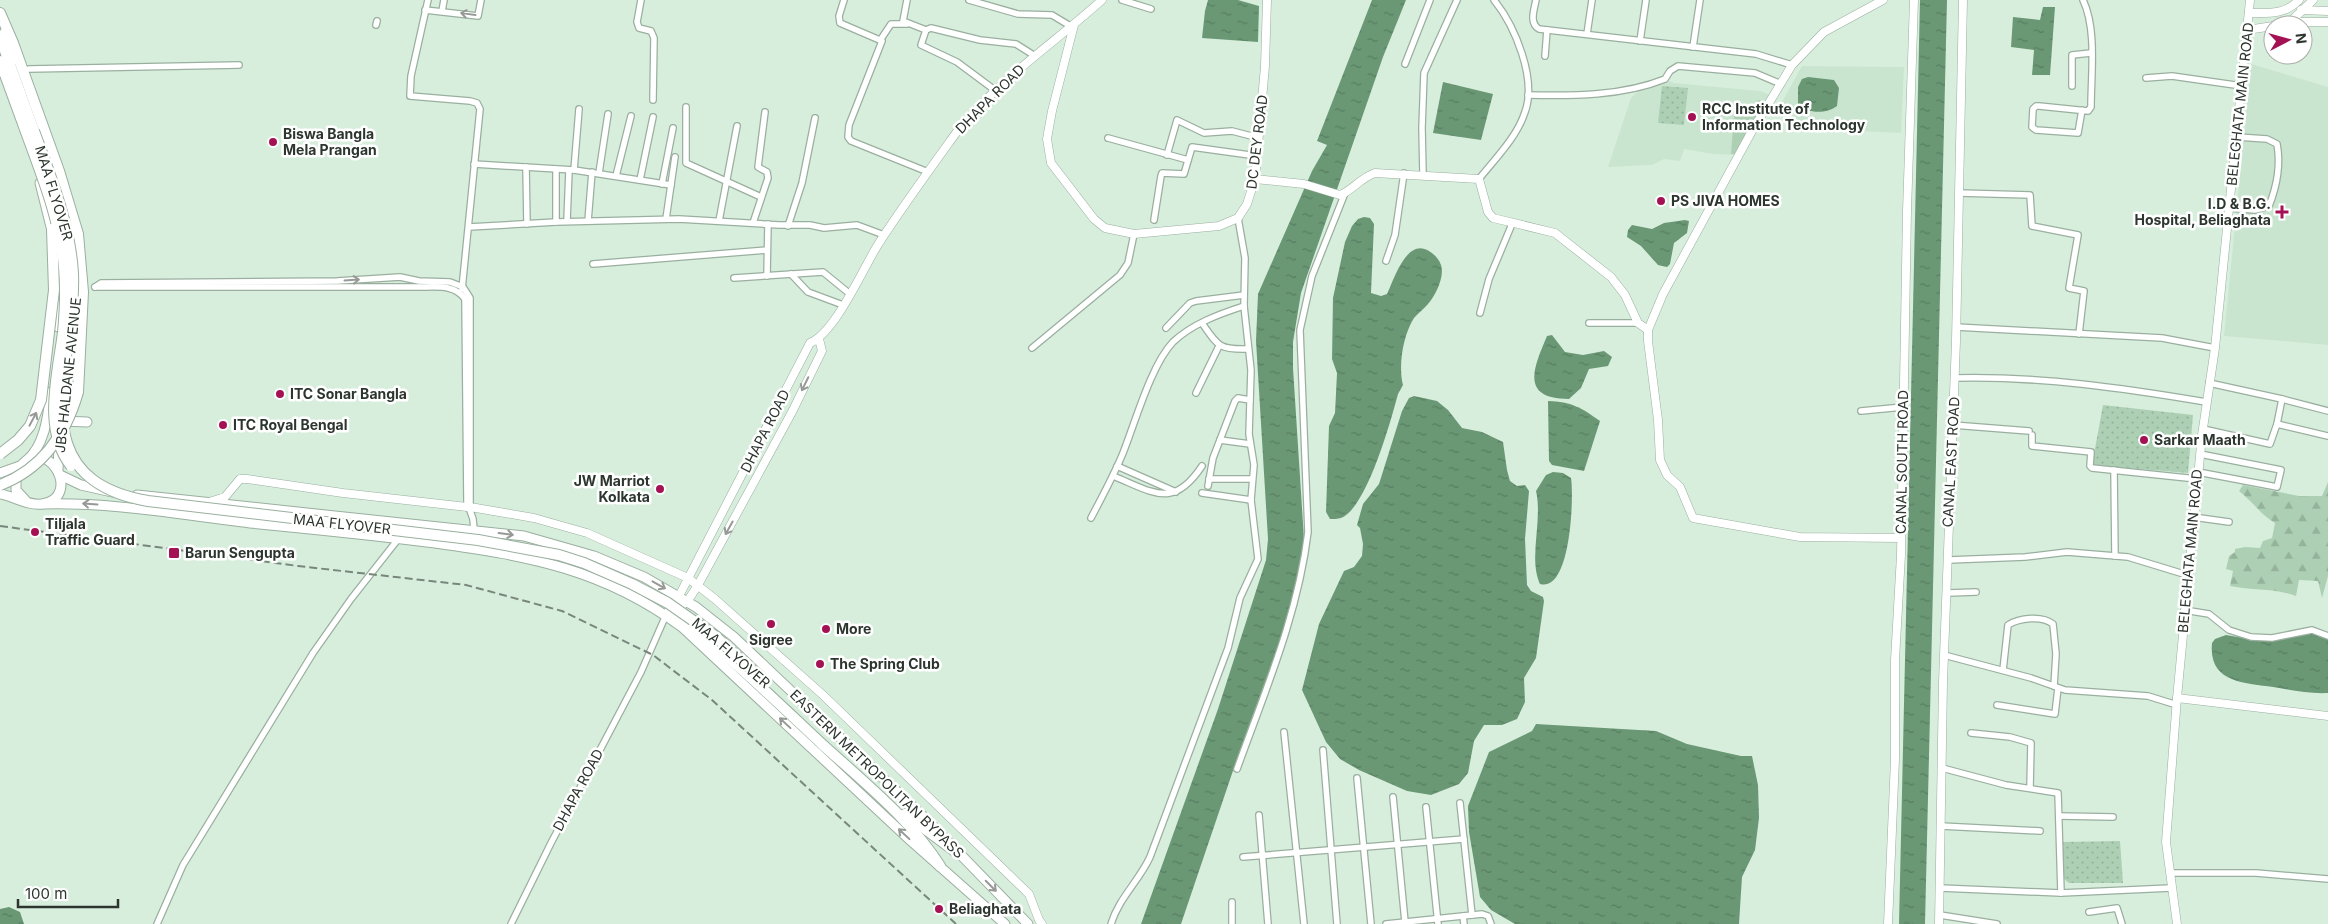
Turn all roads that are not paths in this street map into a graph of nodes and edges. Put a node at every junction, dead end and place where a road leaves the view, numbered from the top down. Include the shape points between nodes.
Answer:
1 (444, 0) edge
2 (481, 0) edge
3 (640, 0) edge
4 (844, 0) edge
5 (907, 0) edge
6 (969, 0) edge
7 (1102, 0) edge
8 (1122, 0) edge
9 (1266, 0) edge
10 (1430, 0) edge
11 (1457, 0) edge
12 (1494, 0) edge
13 (1536, 0) edge
14 (1592, 0) edge
15 (1646, 0) edge
16 (1700, 0) edge
17 (1883, 0) edge
18 (1914, 0) edge
19 (1963, 0) edge
20 (2083, 0) edge
21 (2250, 0) edge
22 (2298, 0) edge
23 (2313, 0) edge
24 (426, 5) edge
25 (2289, 8) junction
26 (1151, 9) dead end
27 (440, 10) junction
28 (2303, 11) junction
29 (2328, 11) edge
30 (0, 13) edge
31 (2249, 13) junction
32 (2290, 15) edge
33 (2298, 15) edge
34 (2313, 22) edge
35 (2328, 22) edge
36 (0, 23) edge
37 (906, 24) junction
38 (1073, 26) junction
39 (2263, 28) edge
40 (926, 30) junction
41 (1547, 30) junction
42 (2247, 30) junction
43 (1587, 34) junction
44 (0, 36) edge
45 (881, 39) junction
46 (1640, 41) junction
47 (1693, 47) junction
48 (2091, 54) junction
49 (1035, 56) junction
50 (1545, 56) dead end
51 (0, 61) edge
52 (1405, 64) dead end
53 (239, 65) dead end
54 (1792, 65) junction
55 (29, 69) dead end
56 (0, 71) edge
57 (2146, 78) dead end
58 (1781, 84) junction
59 (2072, 86) dead end
60 (2242, 86) junction
61 (996, 91) junction
62 (1528, 95) junction
63 (653, 100) dead end
64 (686, 107) dead end
65 (579, 109) dead end
66 (2082, 110) junction
67 (765, 112) dead end
68 (608, 114) dead end
69 (631, 116) dead end
70 (653, 117) dead end
71 (816, 118) dead end
72 (737, 126) dead end
73 (673, 128) dead end
74 (2237, 137) junction
75 (1108, 138) dead end
76 (1259, 138) junction
77 (1167, 155) junction
78 (1257, 156) junction
79 (675, 157) dead end
80 (1188, 160) junction
81 (474, 164) junction
82 (526, 167) junction
83 (556, 169) junction
84 (572, 170) junction
85 (592, 172) junction
86 (928, 172) junction
87 (1404, 173) junction
88 (599, 174) junction
89 (1424, 174) junction
90 (616, 176) junction
91 (1255, 179) junction
92 (1479, 179) junction
93 (640, 180) junction
94 (726, 182) junction
95 (662, 184) junction
96 (670, 185) junction
97 (46, 188) junction
98 (1960, 193) junction
99 (1342, 194) junction
100 (761, 197) junction
101 (2230, 208) junction
102 (1238, 218) junction
103 (666, 219) junction
104 (1154, 220) dead end
105 (588, 221) junction
106 (719, 221) junction
107 (556, 222) junction
108 (567, 222) junction
109 (753, 223) junction
110 (527, 224) junction
111 (768, 224) junction
112 (1512, 224) junction
113 (788, 226) junction
114 (469, 227) junction
115 (1134, 234) junction
116 (884, 235) junction
117 (768, 250) junction
118 (1386, 261) dead end
119 (593, 264) dead end
120 (791, 274) junction
121 (767, 276) junction
122 (734, 278) dead end
123 (462, 289) junction
124 (850, 294) junction
125 (1244, 295) junction
126 (843, 305) junction
127 (1244, 306) junction
128 (1480, 312) dead end
129 (1202, 323) junction
130 (1589, 323) dead end
131 (1638, 323) junction
132 (1166, 328) dead end
133 (1956, 328) junction
134 (1648, 330) junction
135 (2079, 334) junction
136 (819, 340) junction
137 (1219, 346) junction
138 (1032, 348) dead end
139 (2215, 348) junction
140 (1248, 349) junction
141 (1955, 378) junction
142 (2209, 383) junction
143 (1196, 393) dead end
144 (2282, 399) junction
145 (1250, 400) junction
146 (2206, 402) junction
147 (1903, 407) junction
148 (1860, 411) dead end
149 (2328, 411) edge
150 (61, 421) junction
151 (87, 422) dead end
152 (2277, 424) junction
153 (1953, 426) junction
154 (2202, 429) junction
155 (2328, 436) edge
156 (1220, 440) junction
157 (1250, 444) junction
158 (2270, 444) junction
159 (2277, 445) dead end
160 (0, 454) edge
161 (2200, 454) junction
162 (23, 463) junction
163 (1117, 466) junction
164 (1202, 466) dead end
165 (2114, 470) junction
166 (59, 472) junction
167 (0, 473) edge
168 (2198, 475) junction
169 (1112, 476) junction
170 (1209, 479) junction
171 (1252, 479) junction
172 (0, 485) edge
173 (1208, 486) dead end
174 (1176, 492) junction
175 (1202, 493) dead end
176 (4, 495) edge
177 (1251, 500) junction
178 (27, 502) junction
179 (209, 502) junction
180 (44, 504) junction
181 (470, 507) junction
182 (2193, 517) junction
183 (1091, 518) dead end
184 (2229, 522) dead end
185 (474, 530) junction
186 (399, 538) junction
187 (1901, 538) junction
188 (2115, 556) junction
189 (1949, 560) junction
190 (2187, 575) junction
191 (688, 578) junction
192 (698, 585) junction
193 (1976, 592) dead end
194 (1948, 593) junction
195 (679, 596) junction
196 (687, 602) junction
197 (2184, 610) junction
198 (666, 615) junction
199 (2328, 636) edge
200 (1944, 655) junction
201 (2002, 670) junction
202 (2056, 687) junction
203 (766, 688) junction
204 (2177, 701) junction
205 (1997, 705) dead end
206 (2328, 716) edge
207 (1284, 732) dead end
208 (1971, 733) dead end
209 (1323, 750) dead end
210 (1942, 768) junction
211 (1237, 769) dead end
212 (1357, 778) dead end
213 (2030, 788) junction
214 (1393, 797) dead end
215 (1460, 803) dead end
216 (1426, 807) dead end
217 (1259, 815) dead end
218 (2059, 816) junction
219 (2113, 817) dead end
220 (1940, 826) junction
221 (2040, 831) dead end
222 (1464, 839) junction
223 (1430, 842) junction
224 (1398, 845) junction
225 (1363, 847) junction
226 (1330, 850) junction
227 (956, 852) junction
228 (1297, 852) junction
229 (1263, 855) junction
230 (1243, 857) dead end
231 (940, 866) junction
232 (2170, 873) junction
233 (2328, 879) edge
234 (1940, 888) junction
235 (2171, 888) junction
236 (2061, 893) junction
237 (1232, 902) dead end
238 (2089, 912) dead end
239 (1940, 915) junction
240 (1463, 916) junction
241 (1472, 916) junction
242 (1438, 921) edge
243 (1408, 923) edge
244 (157, 924) edge
245 (511, 924) edge
246 (1005, 924) edge
247 (1028, 924) edge
248 (1042, 924) edge
249 (1111, 924) edge
250 (1232, 924) edge
251 (1268, 924) edge
252 (1304, 924) edge
253 (1337, 924) edge
254 (1371, 924) edge
255 (1386, 924) edge
256 (1464, 924) edge
257 (1491, 924) edge
258 (1888, 924) edge
259 (1939, 924) edge
260 (1997, 924) edge
261 (2122, 924) edge
262 (2177, 924) edge

1 - 27 street
2 -> 27 street via 478,16
3 - 63 street via 639,28 651,31 654,38
4 - 45 street via 840,23
5 - 37 street via 903,21
6 - 38 street via 1018,14 1052,15
7 - 38 street, DHAPA ROAD
8 - 26 street
9 - 76 street, DC DEY ROAD via 1266,66
10 - 52 street
11 - 89 street via 1424,73
12 - 62 street via 1518,42 1524,60
13 - 41 street via 1532,20 1535,26
14 - 43 street
15 - 46 street
16 - 47 street
17 - 54 street via 1824,32
18 - 147 street, CANAL SOUTH ROAD
19 - 98 street, CANAL EAST ROAD
20 - 48 street via 2088,15
21 - 31 street, BELEGHATA MAIN ROAD
22 - 25 street
23 - 28 street
24 - 27 street
24 - 81 street via 410,96 477,103 480,109
25 - 28 street
25 - 31 street
25 - 32 street
28 - 29 street
28 - 33 street
30 - 172 highway, bridge via 69,198 78,234 83,292 78,392 68,422 38,462 19,477
31 - 42 street, BELEGHATA MAIN ROAD
34 - 35 street
36 - 150 main road, JBS HALDANE AVENUE via 59,188 73,239 77,290 71,361
37 - 40 street
37 - 45 street via 891,24
38 - 49 street, DHAPA ROAD
38 - 115 street via 1047,139 1051,163 1094,219 1106,228
39 - 42 street
40 - 49 street via 931,28 980,40 1016,44
40 - 61 street via 922,45 957,62
41 - 43 street
41 - 50 street
42 - 60 street, BELEGHATA MAIN ROAD
43 - 46 street
44 - 203 highway, MAA FLYOVER, bridge via 47,165 68,237 73,288 62,394 62,426 72,456 92,481 114,493 148,501 468,539 559,555 624,580 668,603 714,636
45 - 86 street via 849,125 848,137
46 - 47 street
47 - 54 street via 1756,54
48 - 59 street via 2072,55
48 - 66 street via 2091,108
49 - 61 street, DHAPA ROAD
51 - 97 highway, MAA FLYOVER, bridge
53 - 55 street
54 - 58 street
56 - 162 main road, JBS HALDANE AVENUE via 38,176 59,272 59,323 48,410 36,449
57 - 60 street via 2172,76
58 - 62 street via 1755,73 1678,66 1666,79 1614,92
58 - 134 street via 1691,243
60 - 74 street, BELEGHATA MAIN ROAD
61 - 86 street, DHAPA ROAD via 967,118
62 - 92 street via 1526,111 1519,126
64 - 94 street via 686,163
65 - 84 street
66 - 66 street via 2036,106 2032,127 2078,133
67 - 100 street via 758,167 767,172 768,178
68 - 88 street
69 - 90 street
70 - 93 street
71 - 113 street via 802,183
72 - 94 street
73 - 95 street
74 - 101 street, BELEGHATA MAIN ROAD
74 - 101 street via 2267,139 2277,144 2277,185 2269,206 2255,210
75 - 77 street
76 - 77 street via 1232,131 1204,133 1177,120
76 - 78 street, DC DEY ROAD
77 - 80 street
78 - 80 street via 1192,147
78 - 91 street, DC DEY ROAD
79 - 96 street
80 - 104 street via 1184,174 1166,172 1160,176
81 - 82 street
81 - 114 street
82 - 83 street
82 - 110 street
83 - 84 street
83 - 107 street
84 - 85 street
84 - 108 street
85 - 88 street
85 - 105 street
86 - 116 street, DHAPA ROAD
87 - 89 street
87 - 99 street via 1375,173 1364,177
87 - 118 street via 1395,235
88 - 90 street
89 - 92 street
90 - 93 street
91 - 99 street via 1304,184
91 - 102 street, DC DEY ROAD via 1247,204
92 - 112 street via 1488,212 1493,218
93 - 95 street
94 - 100 street
94 - 106 street
95 - 96 street
96 - 103 street
160 -> 97 highway, bridge via 30,426 44,388 54,271 52,219
97 - 203 highway, MAA FLYOVER, bridge via 58,230 65,275 55,422 62,451 86,483 112,499 132,505 418,537 510,550 581,567 632,590 678,618
98 - 133 street, CANAL EAST ROAD
98 - 135 street via 2030,195 2032,226 2078,236 2069,288 2084,291
99 - 211 street via 1312,276 1300,330 1306,548 1290,623
100 - 109 street
101 - 139 street, BELEGHATA MAIN ROAD
102 - 115 street via 1219,226
102 - 125 street via 1245,258
103 - 105 street
103 - 106 street
105 - 108 street
106 - 109 street
107 - 108 street
107 - 110 street
109 - 111 street
110 - 114 street
111 - 113 street
111 - 117 street
112 - 128 street via 1489,279
112 - 131 street via 1555,233 1611,277
113 - 116 street via 832,228 857,225
114 - 123 street
115 - 138 street via 1128,263 1120,274
116 - 124 street, DHAPA ROAD
117 - 119 street
117 - 121 street
120 - 121 street
120 - 124 street via 823,272
120 - 126 street via 808,292
121 - 122 street
123 -> 123 street via 419,287 95,287 101,283 336,282 400,278 450,282
123 - 181 street via 470,298
124 - 126 street, DHAPA ROAD
125 - 127 street
125 - 132 street via 1190,303
126 - 136 street, DHAPA ROAD
127 - 129 street
127 - 140 street
129 - 137 street
129 - 163 street via 1180,336 1166,352
130 - 131 street
131 - 134 street
133 - 135 street
133 - 141 street, CANAL EAST ROAD
134 - 187 street via 1660,460 1667,475 1680,488 1693,518 1800,537
135 - 139 street via 2162,338
136 - 191 street, DHAPA ROAD via 810,344
136 -> 192 street via 822,351 792,412
137 - 140 street via 1228,350
137 - 143 street
139 - 142 street, BELEGHATA MAIN ROAD
140 - 145 street
141 - 146 street via 2027,378 2131,389
141 - 153 street, CANAL EAST ROAD
142 - 144 street
142 - 146 street, BELEGHATA MAIN ROAD
144 - 149 street
144 - 152 street
145 - 156 street via 1236,398
145 - 157 street
146 - 154 street, BELEGHATA MAIN ROAD
147 - 148 street
147 - 187 street, CANAL SOUTH ROAD
150 - 151 main road
150 - 166 main road, JBS HALDANE AVENUE
152 - 155 street
152 - 158 street
153 - 165 street via 2030,433 2032,446 2091,452 2092,468
153 - 189 street, CANAL EAST ROAD
154 - 158 street
154 - 161 street, BELEGHATA MAIN ROAD
156 - 157 street
156 - 170 street
157 - 171 street via 1254,465
158 - 159 street
161 - 168 street, BELEGHATA MAIN ROAD
161 - 168 street via 2281,470 2277,487
162 - 166 main road via 33,458 47,460
162 - 167 main road
162 - 178 main road via 14,481 16,490
163 - 169 street
163 - 174 street
164 - 174 street via 1186,487
165 - 168 street
165 - 188 street
166 - 179 main road, EASTERN METROPOLITAN BYPASS via 72,482 106,491
166 - 180 main road via 57,494
168 - 182 street, BELEGHATA MAIN ROAD
169 - 174 street via 1150,491 1162,494
169 - 183 street
170 - 171 street
170 - 173 street
171 - 177 street
175 - 177 street
176 - 178 main road
177 - 249 street via 1257,564 1240,598 1231,637 1150,858 1120,902
178 - 180 main road
179 - 181 street via 225,497 240,479 247,479
179 - 185 main road, EASTERN METROPOLITAN BYPASS
186 -> 180 main road, EASTERN METROPOLITAN BYPASS via 94,504
181 - 185 street
181 - 191 street via 534,518 587,533
182 - 184 street
182 - 190 street, BELEGHATA MAIN ROAD
185 -> 195 main road, EASTERN METROPOLITAN BYPASS via 524,536 594,556
186 - 198 main road, EASTERN METROPOLITAN BYPASS via 508,553 564,566 616,586
186 - 244 street via 351,598 313,653 183,864
187 - 258 street, CANAL SOUTH ROAD
188 - 189 street via 2067,552
188 - 190 street
189 - 194 street, CANAL EAST ROAD
190 - 197 street, BELEGHATA MAIN ROAD
191 - 192 street
191 - 195 street, DHAPA ROAD
192 - 196 street
192 - 248 street via 823,695 968,832 1029,894
193 - 194 street
194 - 200 street, CANAL EAST ROAD
195 - 196 main road, EASTERN METROPOLITAN BYPASS
195 - 198 street, DHAPA ROAD
196 - 198 street
196 - 227 main road, EASTERN METROPOLITAN BYPASS via 734,637 872,767
197 - 199 street via 2209,614 2229,630 2252,637 2272,638 2312,630
197 - 204 street, BELEGHATA MAIN ROAD
231 -> 198 main road, EASTERN METROPOLITAN BYPASS
198 - 245 street, DHAPA ROAD via 641,672
200 - 201 street
200 - 210 street, CANAL EAST ROAD
201 - 202 street
201 - 202 street via 2008,625 2014,621 2034,619 2048,621 2053,624 2055,637
202 - 204 street
202 - 205 street via 2055,714
203 - 227 highway, MAA FLYOVER via 910,818
203 - 231 highway, MAA FLYOVER via 919,835
204 - 206 street
204 - 232 street, BELEGHATA MAIN ROAD via 2166,842
207 - 228 street
208 - 213 street via 2010,737 2031,744
209 - 226 street
210 - 213 street
210 - 220 street, CANAL EAST ROAD
212 - 225 street
213 - 218 street via 2058,792
214 - 224 street
215 - 222 street
216 - 223 street
217 - 229 street
218 - 219 street
218 - 236 street
220 - 221 street
220 - 234 street, CANAL EAST ROAD
222 - 223 street
222 - 241 street
223 - 224 street
223 - 242 street
224 - 225 street
224 - 243 street
225 - 226 street
225 - 254 street
226 - 228 street
226 - 253 street
227 -> 247 main road, EASTERN METROPOLITAN BYPASS
228 - 229 street
228 - 252 street
229 - 230 street
229 - 251 street
231 - 246 main road, EASTERN METROPOLITAN BYPASS
232 - 233 street via 2256,873
232 - 235 street, BELEGHATA MAIN ROAD
234 - 236 street
234 - 239 street, CANAL EAST ROAD
235 - 236 street
235 - 262 street, BELEGHATA MAIN ROAD
237 - 250 street
238 - 261 street via 2117,908
239 - 259 street, CANAL EAST ROAD
239 - 260 street
240 - 241 street
240 - 242 street
240 - 256 street
241 - 257 street via 1486,915
242 - 243 street
243 - 255 street

